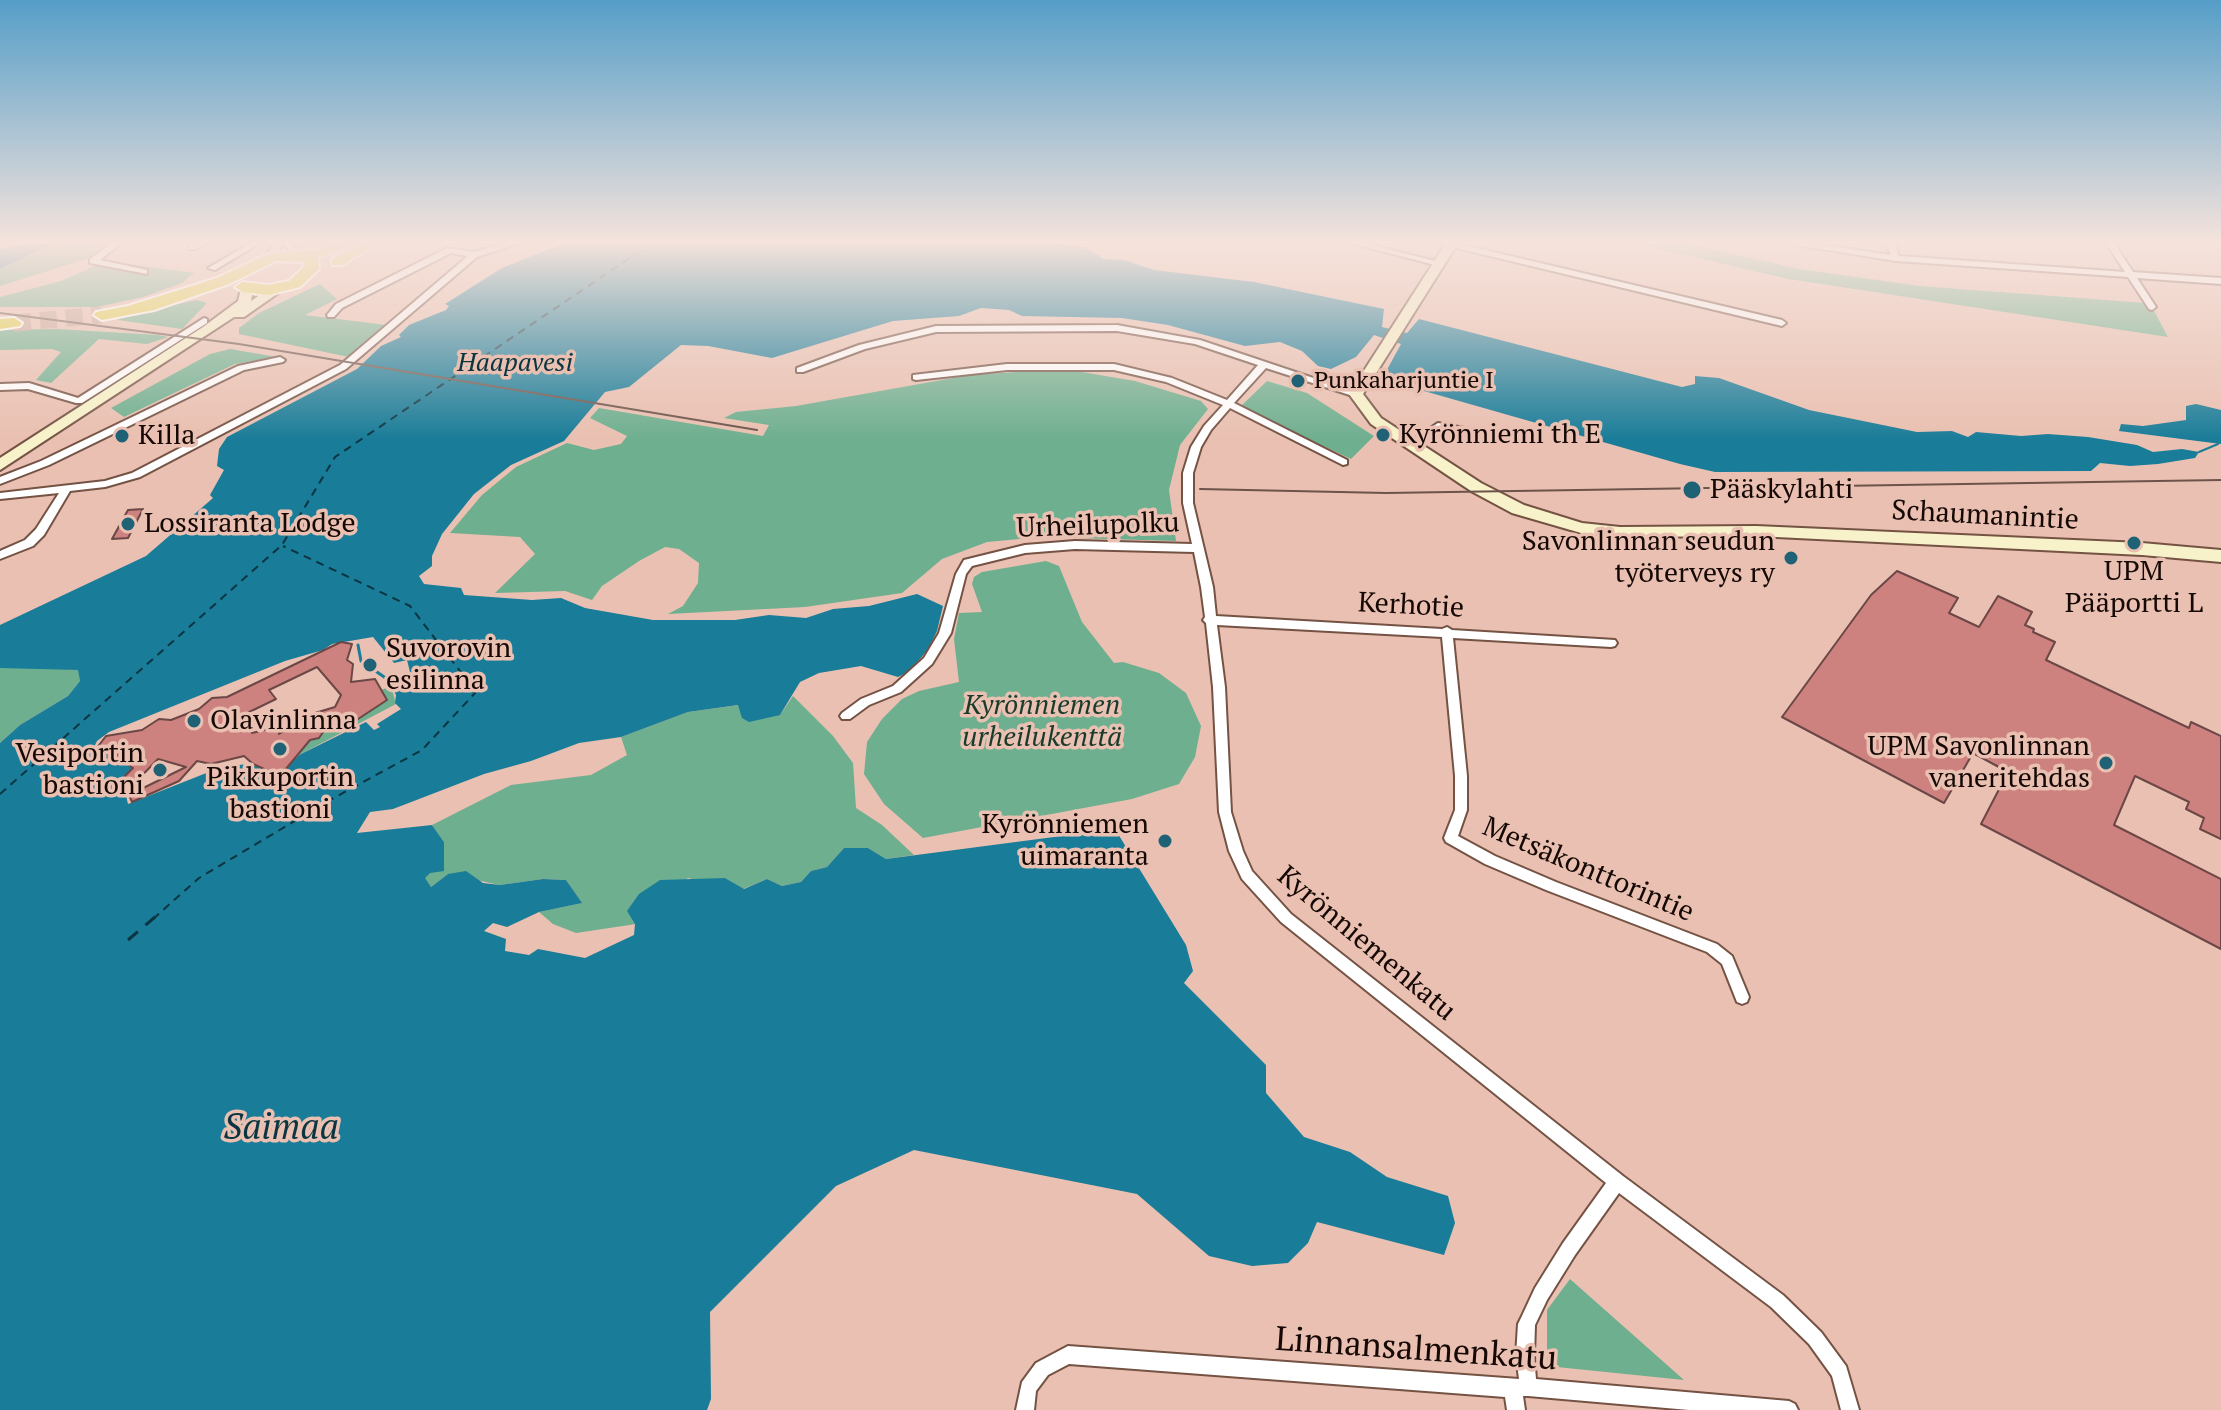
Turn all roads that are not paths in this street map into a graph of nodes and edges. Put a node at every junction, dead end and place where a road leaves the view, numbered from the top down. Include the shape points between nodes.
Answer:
1 (135, 309) edge
2 (234, 309) edge
3 (248, 309) edge
4 (337, 309) edge
5 (412, 309) edge
6 (1411, 309) edge
7 (1723, 309) edge
8 (102, 315) tunnel mouth
9 (331, 315) dead end
10 (1782, 323) dead end
11 (206, 326) junction
12 (280, 360) dead end
13 (1264, 364) junction
14 (800, 370) dead end
15 (916, 377) dead end
16 (0, 387) edge
17 (1356, 394) junction
18 (1227, 403) junction
19 (1469, 432) dead end
20 (1412, 444) junction
21 (1343, 462) dead end
22 (0, 465) edge
23 (0, 481) edge
24 (67, 488) junction
25 (0, 496) edge
26 (1199, 548) junction
27 (0, 555) edge
28 (2221, 556) edge
29 (1209, 620) junction
30 (1447, 631) junction
31 (1611, 643) dead end
32 (846, 716) dead end
33 (1742, 997) dead end
34 (1617, 1182) junction
35 (1521, 1388) junction
36 (1025, 1410) edge
37 (1516, 1410) edge
38 (1789, 1410) edge
39 (1850, 1410) edge

1 - 8 highway
2 - 11 street
3 - 11 street
4 - 9 street
5 - 24 street via 354,359 136,475
6 - 17 street
7 - 10 street
11 - 16 street via 79,401 29,386
11 - 22 street
12 - 23 street via 241,368
13 - 14 street via 1155,332 970,328 899,336
13 - 17 street
13 - 18 street, Kyrönniemenkatu
15 - 18 street via 1007,367 1114,367 1169,380
17 - 20 street, Schaumanintie via 1376,421
18 - 21 street
18 - 26 street, Kyrönniemenkatu via 1196,447 1188,473 1188,503
19 - 20 street via 1438,426
20 - 28 street, Schaumanintie via 1495,498 1581,528 1770,532
24 - 25 street
24 - 27 street via 29,543
26 - 29 street, Kyrönniemenkatu
26 - 32 street, Urheilupolku via 1063,546 968,563 945,633 928,661 897,689
29 - 30 street, Kerhotie
29 - 34 street, Kyrönniemenkatu via 1219,687 1225,812 1247,875 1286,918
30 - 31 street, Kerhotie
30 - 33 street, Metsäkonttorintie via 1461,776 1461,810 1451,838 1551,886 1712,948 1727,960
34 - 35 street via 1562,1260 1527,1324
34 - 39 street, Kyrönniemenkatu via 1777,1301 1815,1338 1840,1372
35 - 36 street, Linnansalmenkatu via 1068,1355 1042,1369 1028,1388
35 - 37 street
35 - 38 street, Linnansalmenkatu

